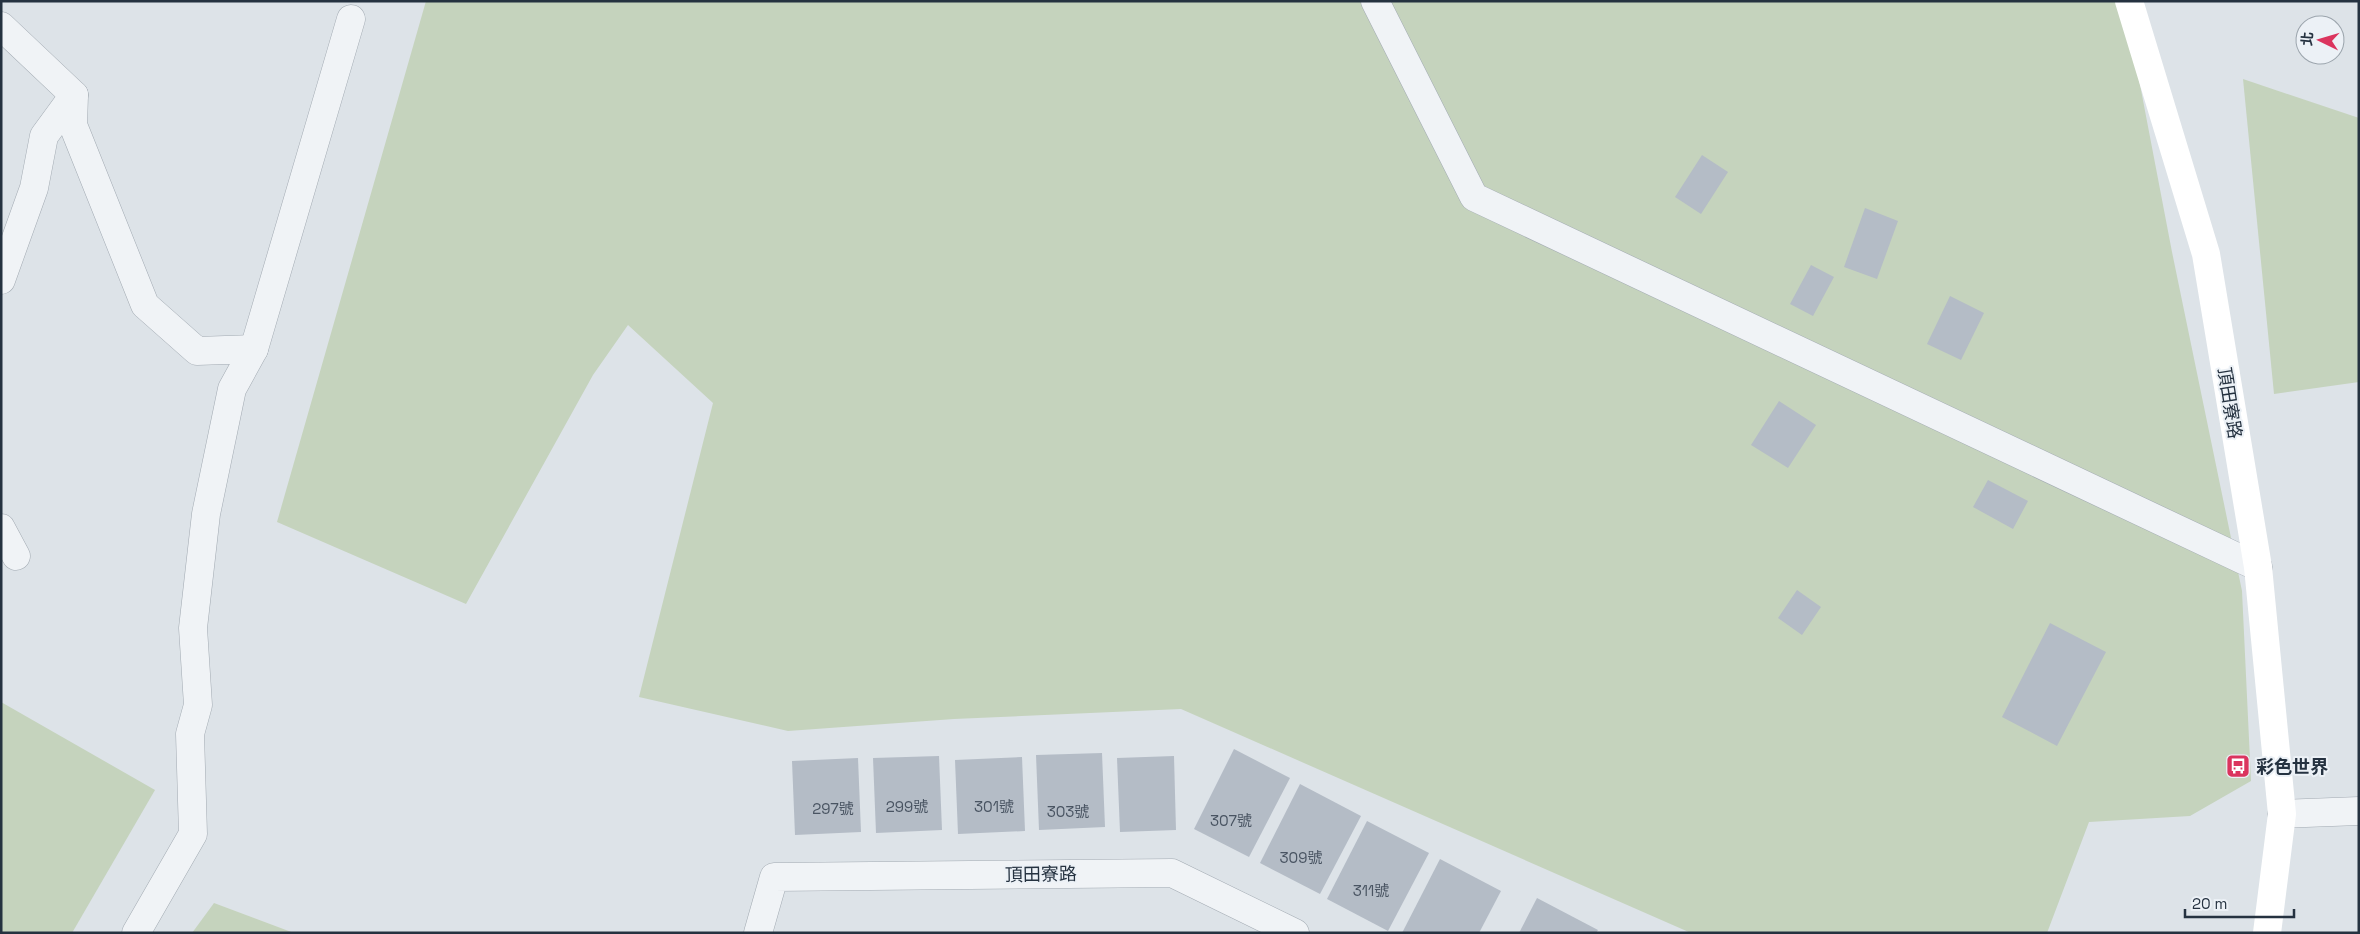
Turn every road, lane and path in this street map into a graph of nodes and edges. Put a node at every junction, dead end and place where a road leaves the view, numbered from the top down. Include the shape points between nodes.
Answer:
1 (1375, 1) edge
2 (2129, 1) edge
3 (351, 19) dead end
4 (1, 26) edge
5 (74, 95) junction
6 (1, 280) edge
7 (254, 349) junction
8 (1, 528) edge
9 (16, 556) dead end
10 (2258, 567) junction
11 (2359, 811) edge
12 (2282, 814) junction
13 (136, 933) edge
14 (758, 933) edge
15 (1295, 933) edge
16 (2267, 933) edge

1 - 10 street via 1474,197
2 - 10 street, 頂田寮路 via 2206,254
3 - 7 street
4 - 5 street
5 - 6 street via 44,136 34,188
5 - 7 street via 73,125 145,305 197,351
7 - 13 street via 232,390 206,514 193,628 198,705 190,734 193,834
8 - 9 street
10 - 12 street, 頂田寮路
11 - 12 street
12 - 16 street, 頂田寮路
14 - 15 street, 頂田寮路 via 774,877 1172,873

